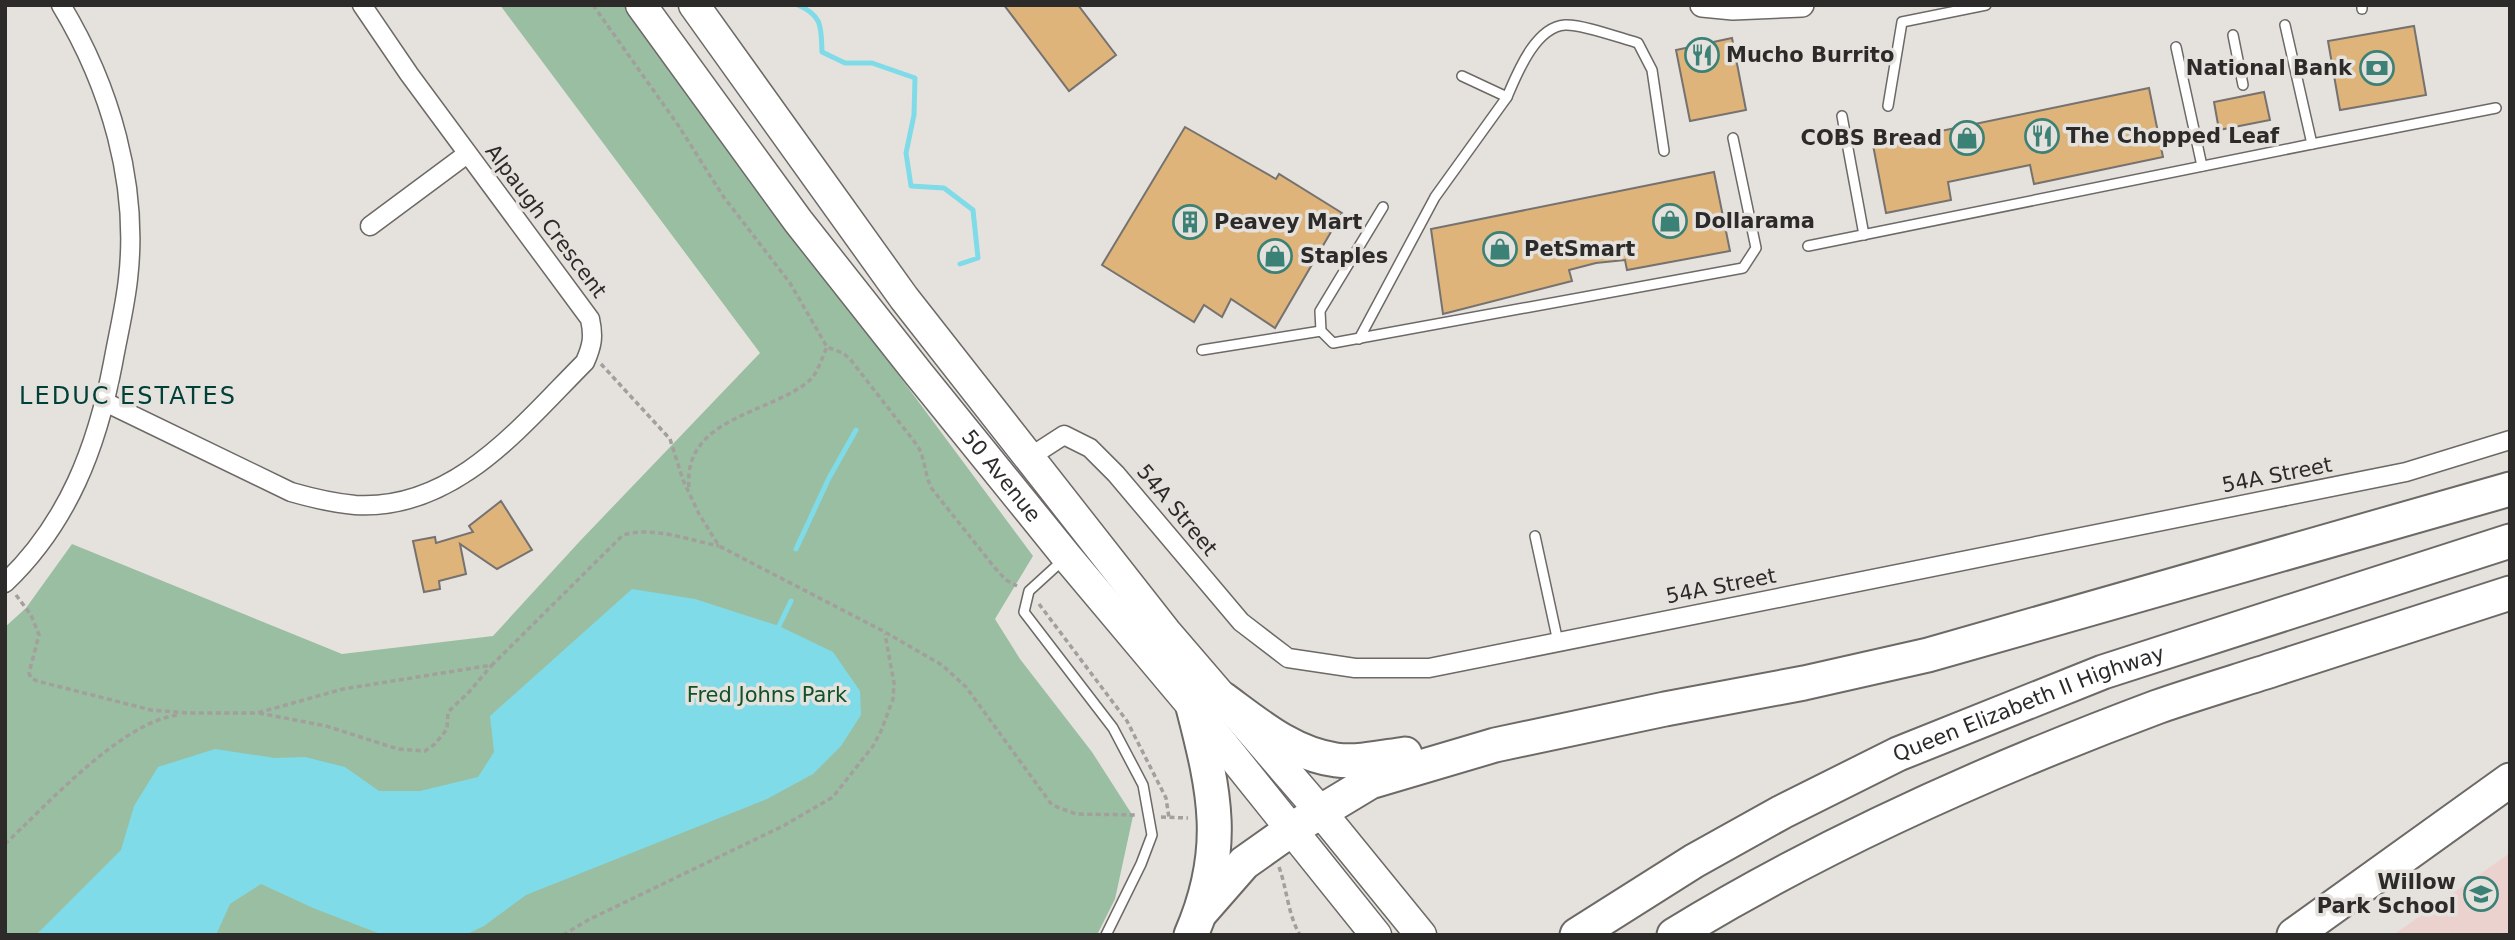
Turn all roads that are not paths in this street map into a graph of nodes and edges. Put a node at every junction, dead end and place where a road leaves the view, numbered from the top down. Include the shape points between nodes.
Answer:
1 (61, 5) edge
2 (362, 5) edge
3 (641, 5) edge
4 (694, 5) edge
5 (702, 5) edge
6 (1702, 5) edge
7 (1802, 5) edge
8 (1986, 5) edge
9 (2285, 25) dead end
10 (2233, 36) dead end
11 (2176, 47) dead end
12 (727, 50) junction
13 (1462, 76) dead end
14 (2243, 85) dead end
15 (1507, 97) junction
16 (1888, 106) dead end
17 (2496, 108) dead end
18 (1842, 116) dead end
19 (1733, 138) dead end
20 (2312, 144) junction
21 (1664, 151) dead end
22 (467, 154) junction
23 (2202, 166) junction
24 (1383, 207) dead end
25 (370, 226) dead end
26 (1864, 235) junction
27 (1808, 246) dead end
28 (1321, 331) junction
29 (1359, 339) junction
30 (1202, 351) dead end
31 (105, 401) junction
32 (2510, 440) edge
33 (1030, 457) junction
34 (2510, 489) edge
35 (1535, 536) dead end
36 (2510, 541) edge
37 (1067, 557) junction
38 (6, 582) edge
39 (2510, 593) edge
40 (1558, 642) junction
41 (1208, 703) junction
42 (1495, 745) junction
43 (2510, 780) edge
44 (1320, 811) junction
45 (1292, 829) junction
46 (2353, 893) junction
47 (1196, 923) edge
48 (1106, 935) edge
49 (1376, 935) edge
50 (1421, 935) edge
51 (1577, 935) edge
52 (1674, 935) edge
53 (2294, 935) edge
54 (2302, 935) edge

1 - 31 street via 102,89 129,201 128,280
2 - 22 street, Alpaugh Crescent
3 - 37 main road, 50 Avenue via 798,221
4 - 12 main road, 50 Avenue
5 - 12 main road
6 - 7 street
8 - 16 lane via 1902,22
9 - 20 lane
10 - 14 lane
11 - 23 lane
12 - 33 main road, 50 Avenue via 904,298
13 - 15 lane
15 - 21 lane via 1521,62 1555,26 1568,24 1638,43 1653,70
15 - 29 lane via 1435,197
17 - 20 lane
18 - 26 lane
19 - 29 lane via 1756,248 1743,268
20 - 23 lane
22 - 25 street
22 - 31 street, Alpaugh Crescent via 590,319 593,334 585,362 484,461 431,492 390,503 324,501 291,492
23 - 26 lane
24 - 28 lane via 1320,311
26 - 27 lane
28 - 29 lane via 1333,343
28 - 30 lane
31 - 38 street via 88,459 58,521
32 - 40 street, 54A Street via 2406,472
33 - 40 street, 54A Street via 1064,435 1090,448 1241,622 1288,658 1355,668 1429,668
33 - 41 main road, 50 Avenue via 1166,632
34 - 42 highway via 1928,655
35 - 40 lane
36 - 51 highway, Queen Elizabeth II Highway via 2103,672 1898,754 1694,861
37 - 41 main road, 50 Avenue
37 - 48 lane via 1029,591 1024,612 1113,727 1143,785 1152,835
39 - 52 highway via 2159,706 2014,764 1813,858
41 - 42 highway via 1293,747 1336,760
41 - 44 main road, 50 Avenue
41 - 45 main road, 50 Avenue
41 - 47 highway via 1216,819 1212,869
42 - 44 highway via 1370,782
43 - 46 highway
44 - 45 highway
44 - 50 main road, 50 Avenue
45 - 47 highway via 1244,863
45 - 49 main road, 50 Avenue
45 - 50 main road via 1324,834
46 - 53 highway
46 - 54 highway

